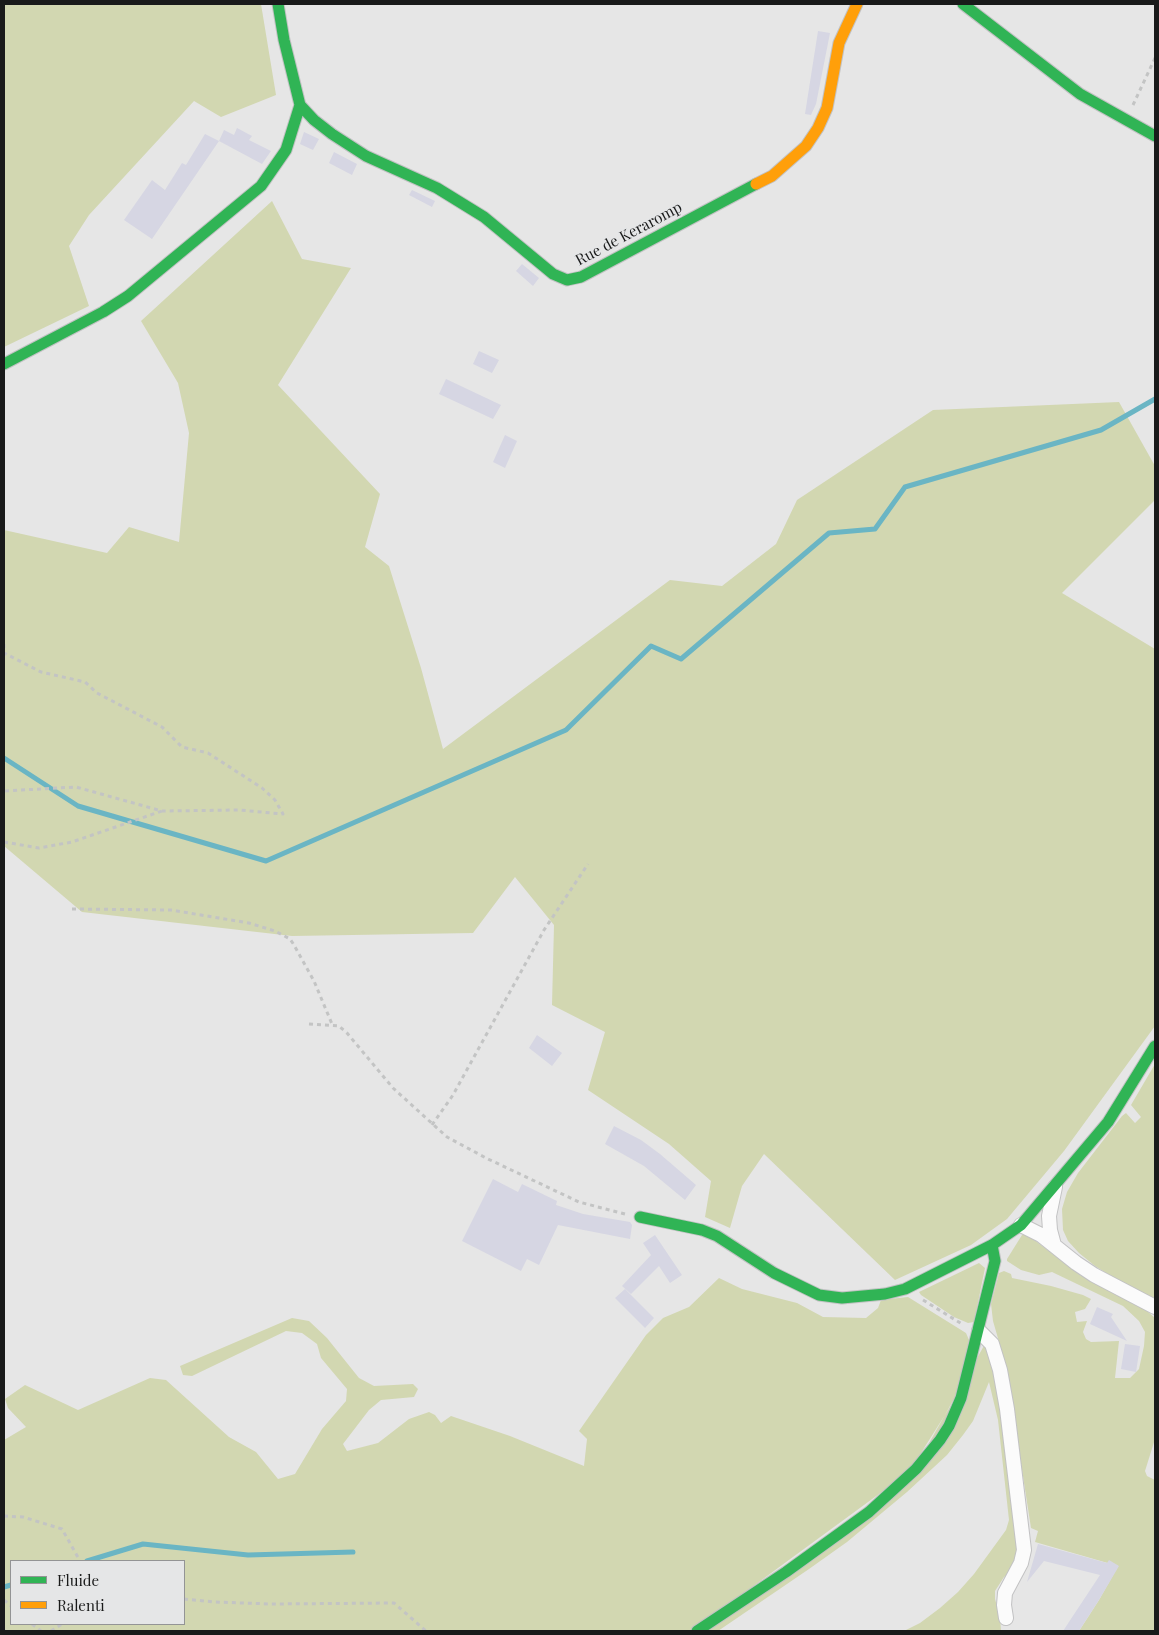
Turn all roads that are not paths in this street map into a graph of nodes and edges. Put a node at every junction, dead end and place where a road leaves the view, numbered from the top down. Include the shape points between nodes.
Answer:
1 (278, 4) edge
2 (857, 4) edge
3 (963, 4) edge
4 (300, 105) junction
5 (1155, 136) edge
6 (4, 364) edge
7 (1155, 1046) edge
8 (1056, 1183) junction
9 (640, 1217) road end
10 (1021, 1225) junction
11 (992, 1245) junction
12 (1054, 1245) junction
13 (1155, 1307) edge
14 (979, 1331) junction
15 (1006, 1618) dead end
16 (697, 1631) edge

1 - 4 street
2 - 4 street, Rue de Keraromp via 839,43 827,108 806,146 772,176 574,280 554,274 484,217 437,188 366,156 338,139
3 - 5 street via 1080,94
4 - 6 street via 286,150 260,186 128,296
7 - 8 street via 1108,1122
8 - 10 street
8 - 12 street via 1049,1216
9 - 11 street via 717,1236 774,1273 819,1295 842,1298 905,1289
10 - 11 street
10 - 12 street
11 - 14 street via 995,1261
12 - 13 street via 1094,1275
14 - 15 street via 992,1344 1000,1370 1024,1550 1021,1563 1005,1593
14 - 16 street via 956,1412 940,1440 916,1469 869,1512

